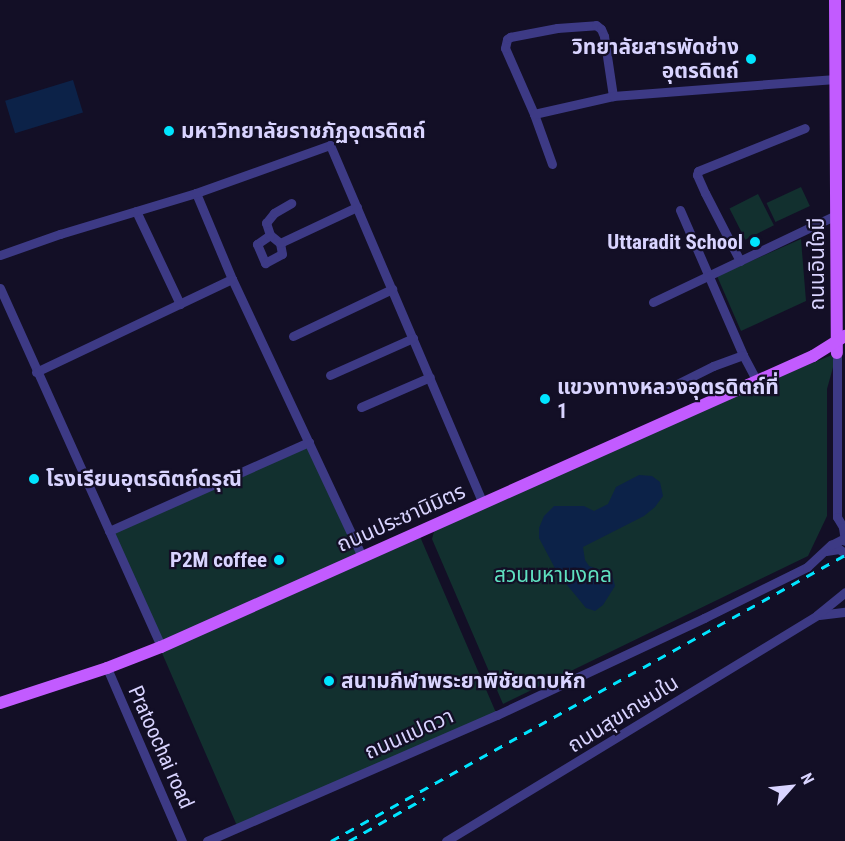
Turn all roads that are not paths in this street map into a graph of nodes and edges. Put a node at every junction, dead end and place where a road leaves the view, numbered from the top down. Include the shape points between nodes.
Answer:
1 (835, 0) edge
2 (840, 79) edge
3 (613, 96) junction
4 (534, 114) junction
5 (805, 128) dead end
6 (552, 164) dead end
7 (196, 194) junction
8 (291, 203) dead end
9 (357, 207) junction
10 (680, 210) dead end
11 (136, 211) junction
12 (841, 215) edge
13 (270, 235) junction
14 (280, 243) junction
15 (0, 255) edge
16 (740, 261) junction
17 (709, 275) junction
18 (232, 279) junction
19 (0, 288) edge
20 (392, 289) junction
21 (653, 302) dead end
22 (180, 304) junction
23 (293, 336) dead end
24 (413, 338) junction
25 (841, 345) edge
26 (743, 355) junction
27 (36, 372) junction
28 (330, 375) dead end
29 (430, 377) junction
30 (758, 381) junction
31 (663, 392) dead end
32 (361, 407) dead end
33 (309, 442) junction
34 (483, 503) junction
35 (844, 525) edge
36 (109, 531) junction
37 (845, 539) edge
38 (829, 548) junction
39 (845, 553) edge
40 (362, 557) junction
41 (845, 592) edge
42 (845, 601) edge
43 (845, 612) edge
44 (817, 615) junction
45 (161, 647) junction
46 (106, 668) junction
47 (0, 703) edge
48 (182, 841) edge
49 (207, 841) edge
50 (446, 841) edge

1 - 2 main road, ถนนอินใจมี
2 - 3 street
2 - 12 main road, ถนนอินใจมี
3 - 4 street
3 - 4 street via 604,36 596,26 510,37 505,48
4 - 6 street
5 - 16 street via 698,171 705,194
7 - 9 street via 330,146
7 - 11 street
7 - 18 street
8 - 13 street via 269,218 266,223
9 - 14 street
9 - 20 street
10 - 17 street
11 - 15 street
11 - 22 street
12 - 16 street
12 - 25 main road, ถนนอินใจมี
13 - 14 street
13 - 14 street via 258,244 265,264 282,254
16 - 17 street
17 - 21 street
17 - 26 street
18 - 22 street
18 - 33 street
19 - 27 street
20 - 23 street
20 - 24 street
22 - 27 street
24 - 28 street
24 - 29 street
25 - 30 main road, ถนนประชานิมิตร
25 - 35 street, ถนนอินใจมี via 837,517
26 - 30 street
26 - 31 street
27 - 36 street
29 - 32 street
29 - 34 street
30 - 34 main road, ถนนประชานิมิตร
33 - 36 street
33 - 40 street
34 - 40 main road, ถนนประชานิมิตร
35 - 37 street, ถนนอินใจมี
35 - 38 street
36 - 45 street
37 - 38 street, ถนนแปดวา
38 - 39 street
38 - 49 street, ถนนแปดวา via 807,567 704,618 497,715
40 - 45 main road, ถนนประชานิมิตร
41 - 44 street, ถนนสุขเกษมใน
42 - 44 street, ถนนสุขเกษมใน
43 - 44 street, ถนนสุขเกษมใน
44 - 50 street, ถนนสุขเกษมใน
45 - 46 main road, ถนนประชานิมิตร
46 - 47 main road, ถนนประชานิมิตร
46 - 48 street, Pratoochai road

